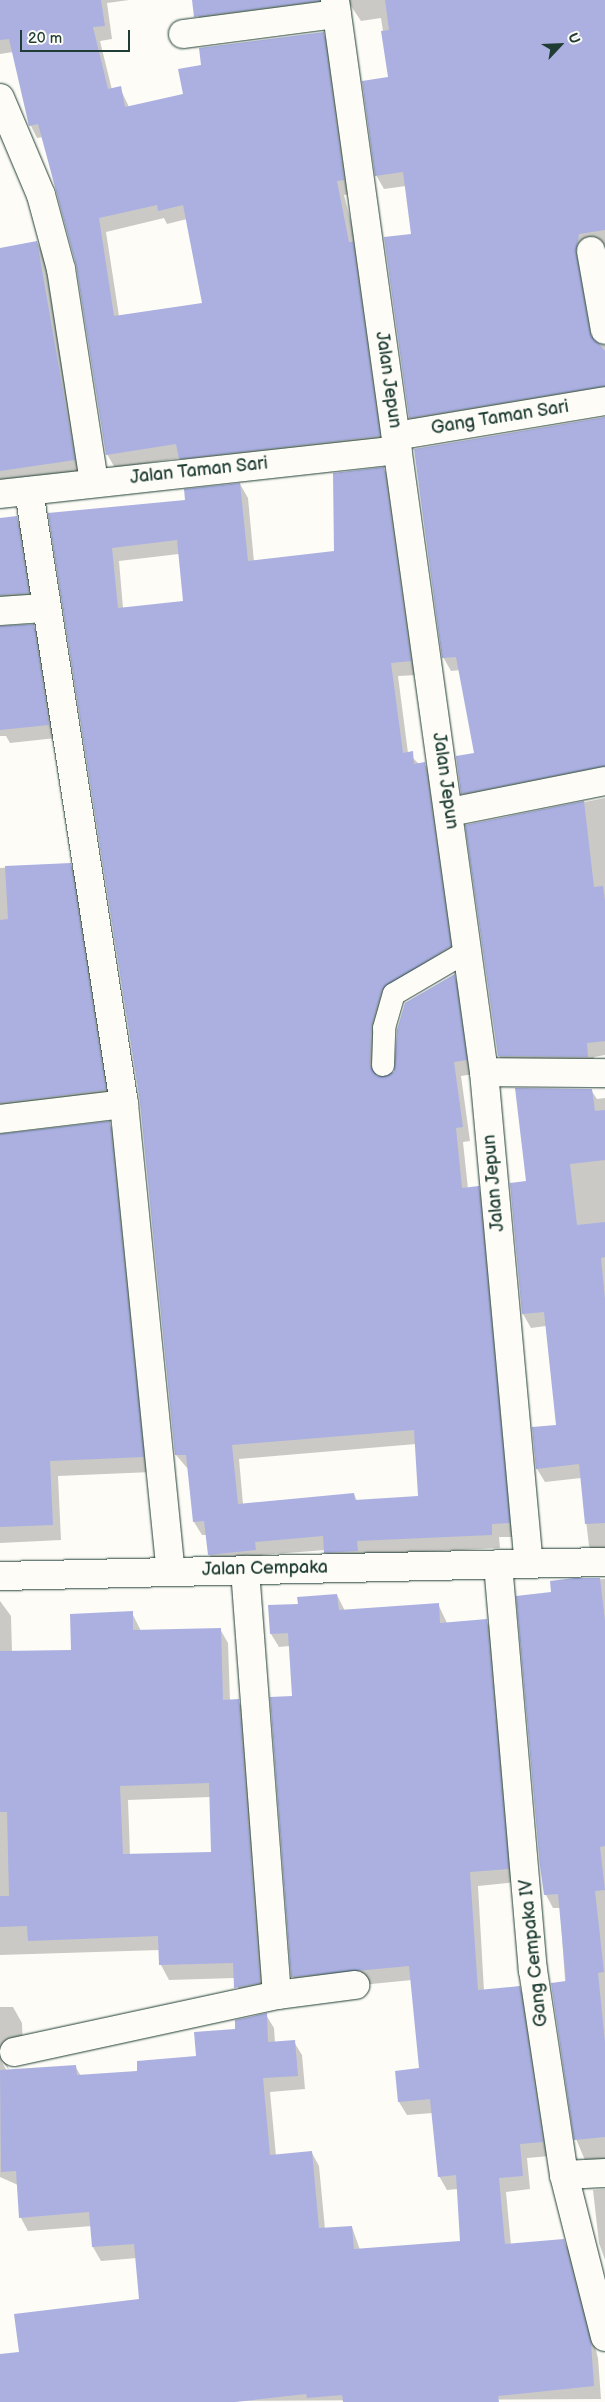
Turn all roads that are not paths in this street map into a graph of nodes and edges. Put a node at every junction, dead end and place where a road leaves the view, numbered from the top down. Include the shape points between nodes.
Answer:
1 (336, 7) edge
2 (183, 34) dead end
3 (0, 98) edge
4 (591, 251) dead end
5 (605, 330) edge
6 (605, 401) edge
7 (397, 443) junction
8 (94, 482) junction
9 (29, 491) junction
10 (0, 494) edge
11 (45, 608) junction
12 (0, 611) edge
13 (605, 781) edge
14 (450, 812) junction
15 (466, 952) junction
16 (383, 1066) dead end
17 (484, 1072) junction
18 (605, 1073) edge
19 (124, 1104) junction
20 (0, 1119) edge
21 (605, 1562) edge
22 (498, 1564) junction
23 (529, 1564) junction
24 (245, 1570) junction
25 (171, 1572) junction
26 (0, 1576) edge
27 (355, 1985) dead end
28 (277, 1995) junction
29 (14, 2052) dead end
30 (605, 2173) edge
31 (564, 2175) junction
32 (605, 2337) edge

1 - 2 street
1 - 7 street, Jalan Jepun
3 - 8 street via 41,195 61,270
4 - 5 street
6 - 7 street, Gang Taman Sari
7 - 8 street, Jalan Taman Sari
7 - 14 street, Jalan Jepun
8 - 9 street, Jalan Taman Sari
9 - 10 street, Jalan Taman Sari
9 - 11 street
11 - 12 street
11 - 19 street
13 - 14 street
14 - 15 street, Jalan Jepun
15 - 16 lane via 394,994 384,1028
15 - 17 street, Jalan Jepun
17 - 18 street
17 - 23 street, Jalan Jepun
19 - 20 street
19 - 25 street
21 - 23 street, Jalan Cempaka
22 - 23 street, Jalan Cempaka
22 - 24 street, Jalan Cempaka
22 - 31 street, Gang Cempaka IV via 534,1970
24 - 25 street, Jalan Cempaka
24 - 28 street
25 - 26 street, Jalan Cempaka
27 - 28 street
28 - 29 street
30 - 31 street
31 - 32 street, Gang Cempaka IV

